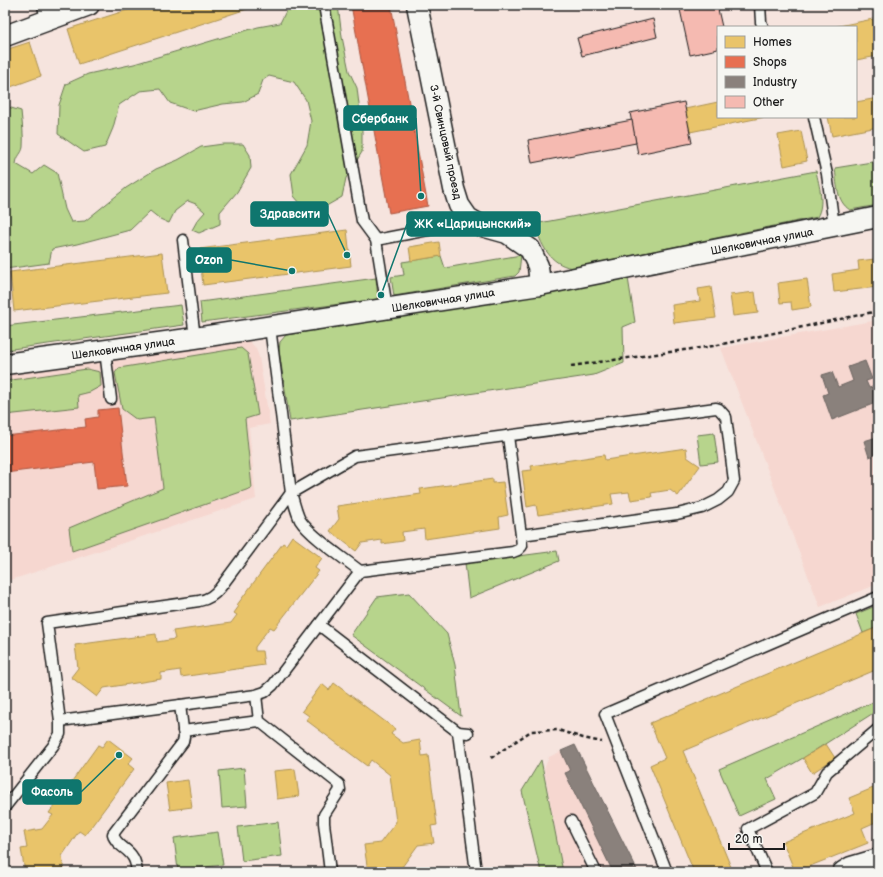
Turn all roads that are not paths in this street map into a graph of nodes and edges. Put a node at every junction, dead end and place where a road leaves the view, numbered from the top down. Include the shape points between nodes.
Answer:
1 (88, 5) edge
2 (324, 5) edge
3 (417, 5) edge
4 (760, 5) edge
5 (45, 13) edge
6 (763, 26) edge
7 (5, 36) edge
8 (814, 118) edge
9 (468, 218) junction
10 (878, 218) edge
11 (834, 226) junction
12 (183, 240) dead end
13 (376, 240) junction
14 (540, 285) junction
15 (387, 308) junction
16 (270, 327) junction
17 (196, 338) junction
18 (105, 351) junction
19 (5, 364) edge
20 (111, 399) dead end
21 (508, 436) junction
22 (291, 493) junction
23 (521, 535) junction
24 (360, 571) junction
25 (878, 597) edge
26 (319, 625) junction
27 (256, 695) junction
28 (180, 705) junction
29 (60, 721) junction
30 (259, 721) junction
31 (878, 728) edge
32 (183, 731) junction
33 (5, 807) edge
34 (571, 821) dead end
35 (878, 858) edge
36 (137, 872) edge
37 (330, 872) edge
38 (476, 872) edge
39 (596, 872) edge
40 (667, 872) edge
41 (767, 872) edge
42 (843, 872) edge

1 - 5 street
2 - 13 lane via 362,221
3 - 9 street, 3-й Свинцовый проезд via 454,189 459,205
4 - 6 lane
5 - 7 street
8 - 11 lane via 827,174
9 - 13 lane via 438,228
9 - 14 street via 482,226 507,233 530,249 538,266
10 - 11 street, Шелковичная улица
11 - 14 street, Шелковичная улица
12 - 17 lane
13 - 15 lane
14 - 15 street, Шелковичная улица
15 - 16 street, Шелковичная улица
16 - 17 street, Шелковичная улица
16 - 22 lane
17 - 18 street, Шелковичная улица
18 - 19 street, Шелковичная улица
18 - 20 lane
21 - 22 lane via 355,456
21 - 23 lane
21 - 23 lane via 716,408 726,417 734,481 728,492 718,500 702,508 677,514
22 - 24 lane via 295,509 311,533
22 - 29 lane via 220,588 207,599 43,624
23 - 24 lane via 522,546 513,552
24 - 26 lane
25 - 40 lane via 605,714
26 - 27 lane via 272,685 265,692
26 - 38 lane via 463,733
27 - 28 lane
27 - 30 lane
28 - 29 lane
28 - 32 lane
29 - 33 lane via 60,734 53,746
30 - 32 lane
30 - 37 lane via 339,784 340,790 324,815
31 - 41 lane via 827,772 815,793 748,829
32 - 36 lane via 183,742 113,834 114,840 133,857
34 - 39 lane
35 - 42 street

